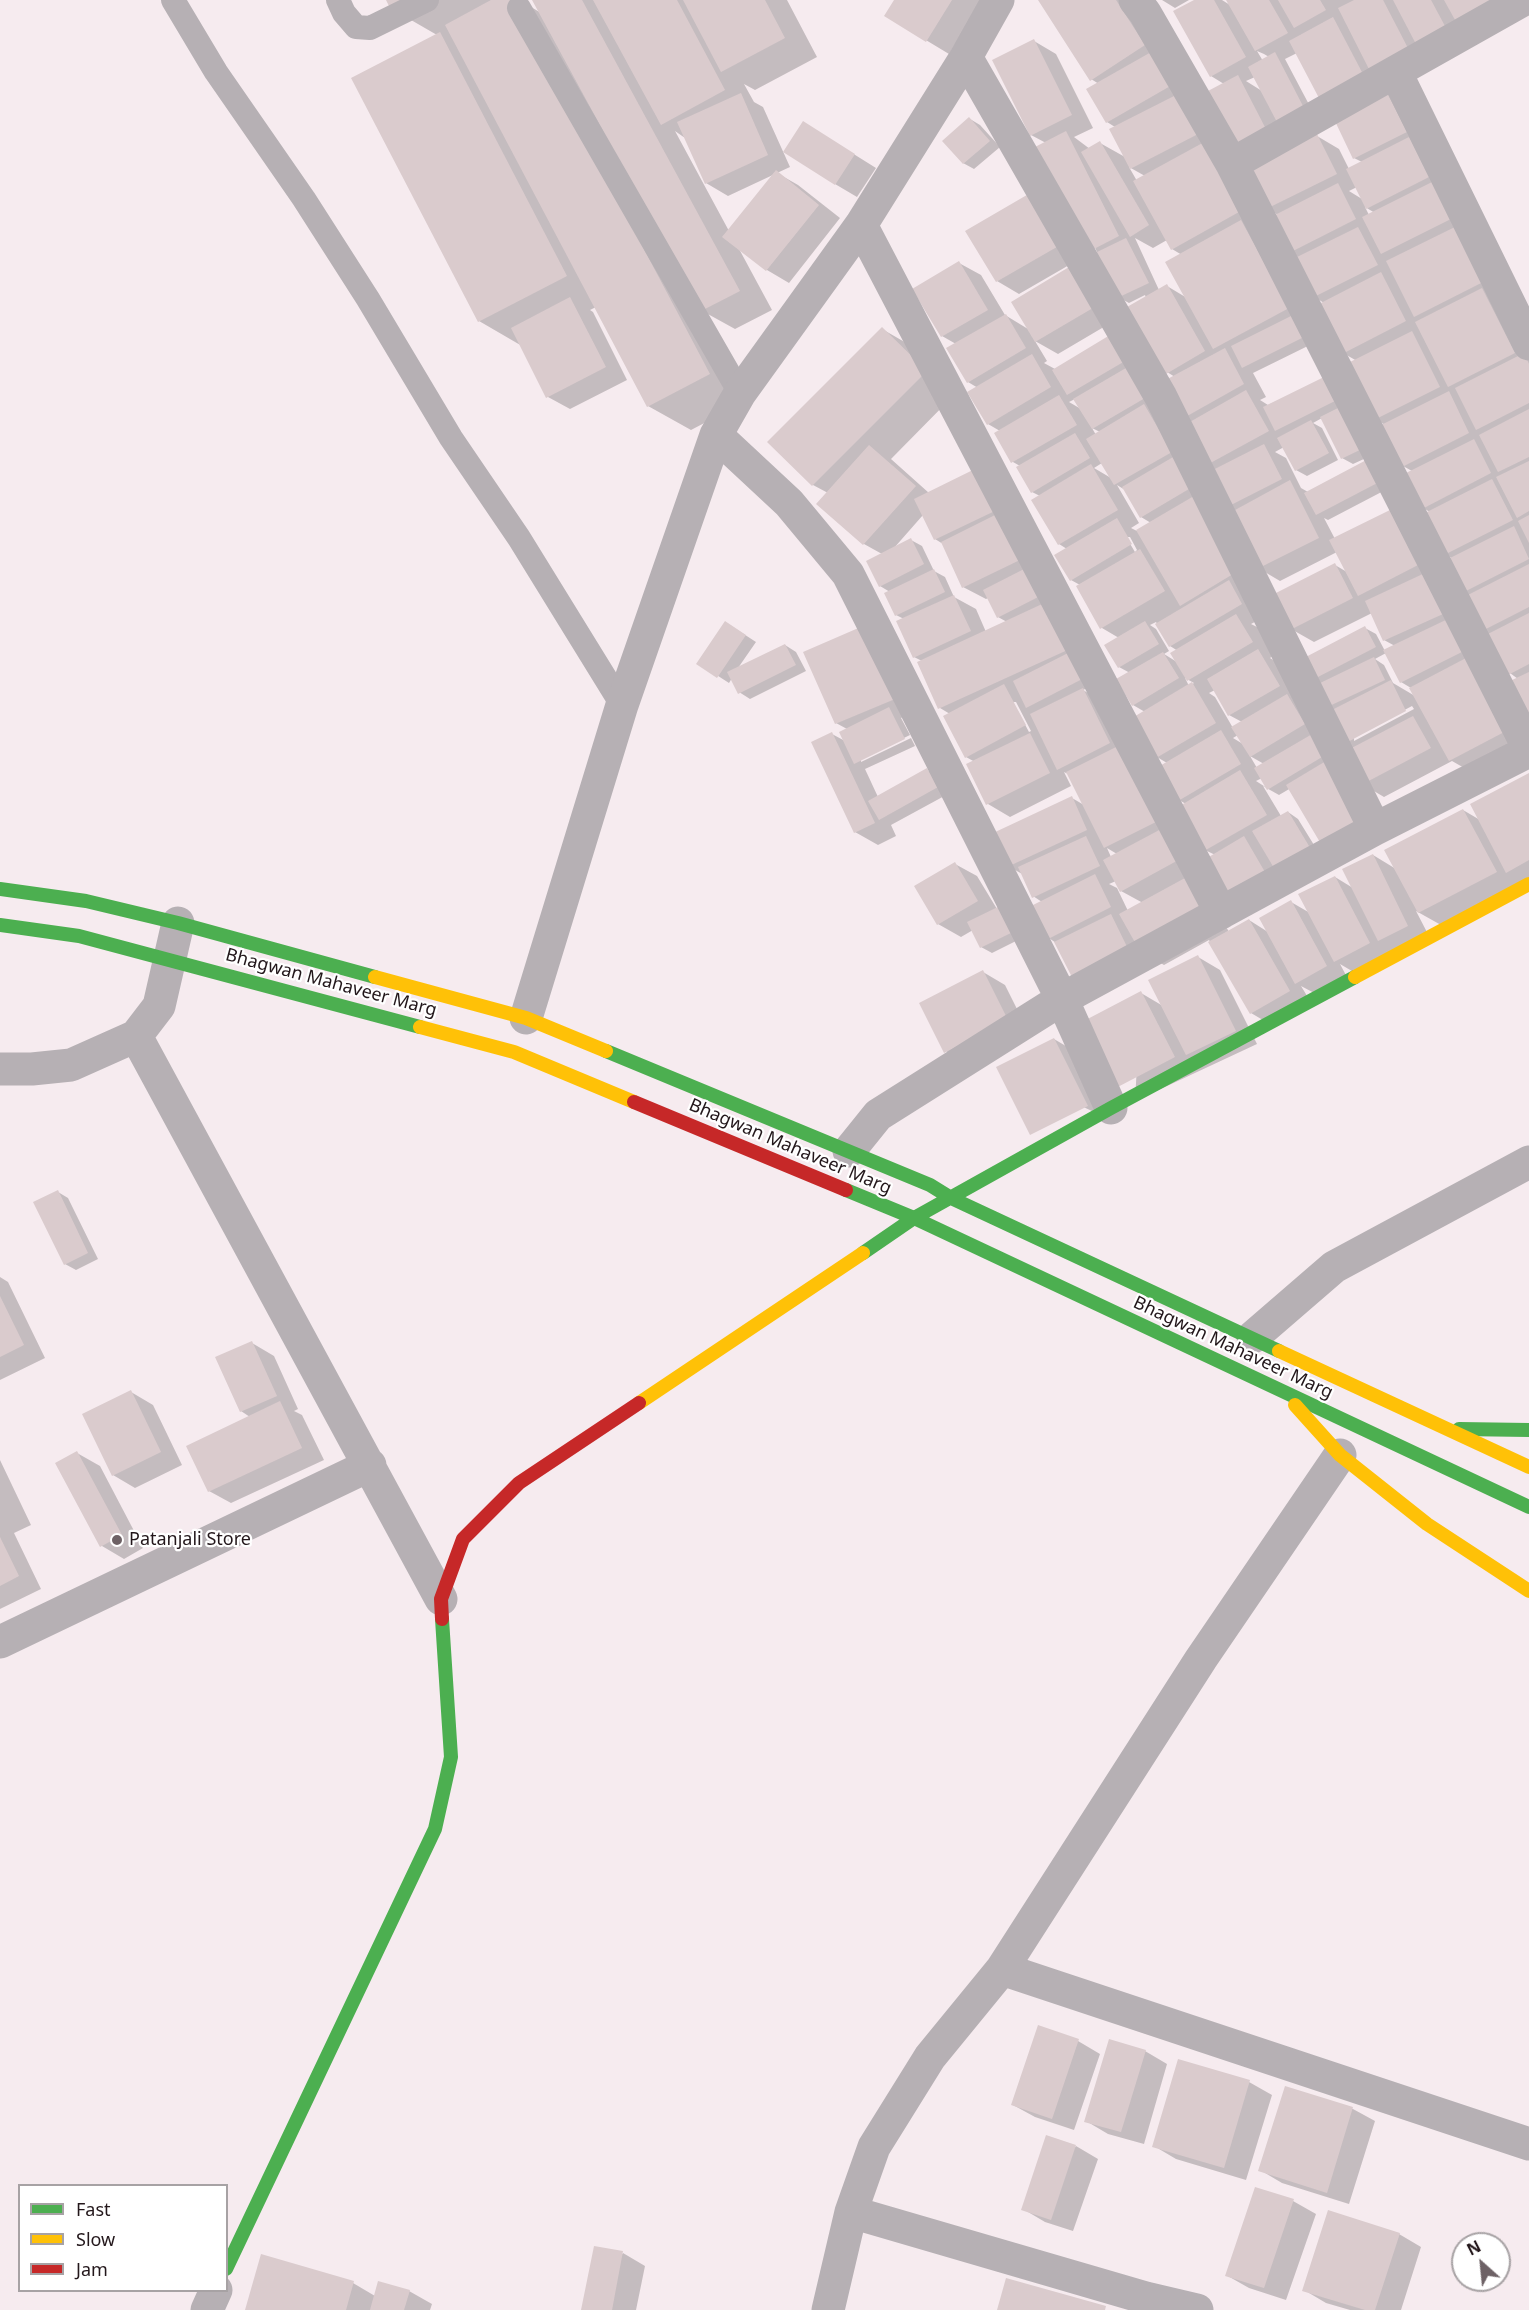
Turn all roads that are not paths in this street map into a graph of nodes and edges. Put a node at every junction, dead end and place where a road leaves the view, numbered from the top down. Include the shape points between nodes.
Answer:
1 (172, 0) edge
2 (338, 0) edge
3 (427, 0) edge
4 (998, 0) edge
5 (1523, 0) edge
6 (1150, 4) edge
7 (519, 8) dead end
8 (966, 57) junction
9 (1396, 73) junction
10 (1232, 164) junction
11 (861, 225) junction
12 (1528, 341) edge
13 (740, 393) junction
14 (716, 435) junction
15 (622, 705) junction
16 (1529, 750) edge
17 (1376, 829) junction
18 (1529, 884) edge
19 (0, 889) edge
20 (1221, 913) junction
21 (178, 923) junction
22 (0, 925) edge
23 (169, 958) junction
24 (1062, 999) junction
25 (526, 1017) junction
26 (136, 1036) junction
27 (0, 1069) edge
28 (1111, 1108) junction
29 (849, 1151) junction
30 (1529, 1161) edge
31 (951, 1198) junction
32 (914, 1218) junction
33 (1253, 1337) junction
34 (1282, 1390) junction
35 (1445, 1428) junction
36 (1529, 1430) edge
37 (1340, 1455) junction
38 (370, 1465) junction
39 (1529, 1467) edge
40 (1529, 1507) edge
41 (1529, 1591) edge
42 (441, 1599) junction
43 (0, 1642) edge
44 (1002, 1969) junction
45 (1529, 2144) edge
46 (851, 2212) junction
47 (228, 2265) edge
48 (215, 2292) edge
49 (1145, 2304) edge
50 (207, 2310) edge
51 (828, 2310) edge
52 (1197, 2310) edge

1 - 15 lane via 216,72 304,199
2 - 3 lane via 356,27 370,28
4 - 8 street
5 - 9 street
6 - 10 street
7 - 13 lane
8 - 11 street
8 - 17 street via 1161,396
9 - 10 street
9 - 12 street
10 - 16 street
11 - 13 street
11 - 20 street
13 - 14 street
14 - 15 street
14 - 24 street via 789,503 848,574
15 - 25 street
16 - 17 street
17 - 20 street
18 - 28 street
19 - 21 street, Bhagwan Mahaveer Marg via 86,901
20 - 24 street
21 - 23 street
21 - 25 street, Bhagwan Mahaveer Marg
22 - 23 street, Bhagwan Mahaveer Marg via 79,936
23 - 26 street via 159,1006
23 - 32 street, Bhagwan Mahaveer Marg via 514,1052
24 - 28 street
24 - 29 street via 878,1115
25 - 29 street, Bhagwan Mahaveer Marg
26 - 27 street via 70,1065
26 - 38 street
28 - 31 street
29 - 31 street, Bhagwan Mahaveer Marg via 930,1185
30 - 33 street via 1334,1267
31 - 32 street
31 - 33 street, Bhagwan Mahaveer Marg
32 - 34 street, Bhagwan Mahaveer Marg
32 - 42 street via 519,1483 463,1539
33 - 35 street, Bhagwan Mahaveer Marg
34 - 37 street
34 - 40 street, Bhagwan Mahaveer Marg
35 - 36 street
35 - 39 street, Bhagwan Mahaveer Marg
37 - 41 street via 1427,1524
37 - 44 street via 1202,1659
38 - 42 street
38 - 43 street
42 - 47 street via 451,1757 435,1829
44 - 45 street
44 - 46 street via 930,2057 874,2147
46 - 49 street
46 - 51 street
48 - 50 street
49 - 52 street

